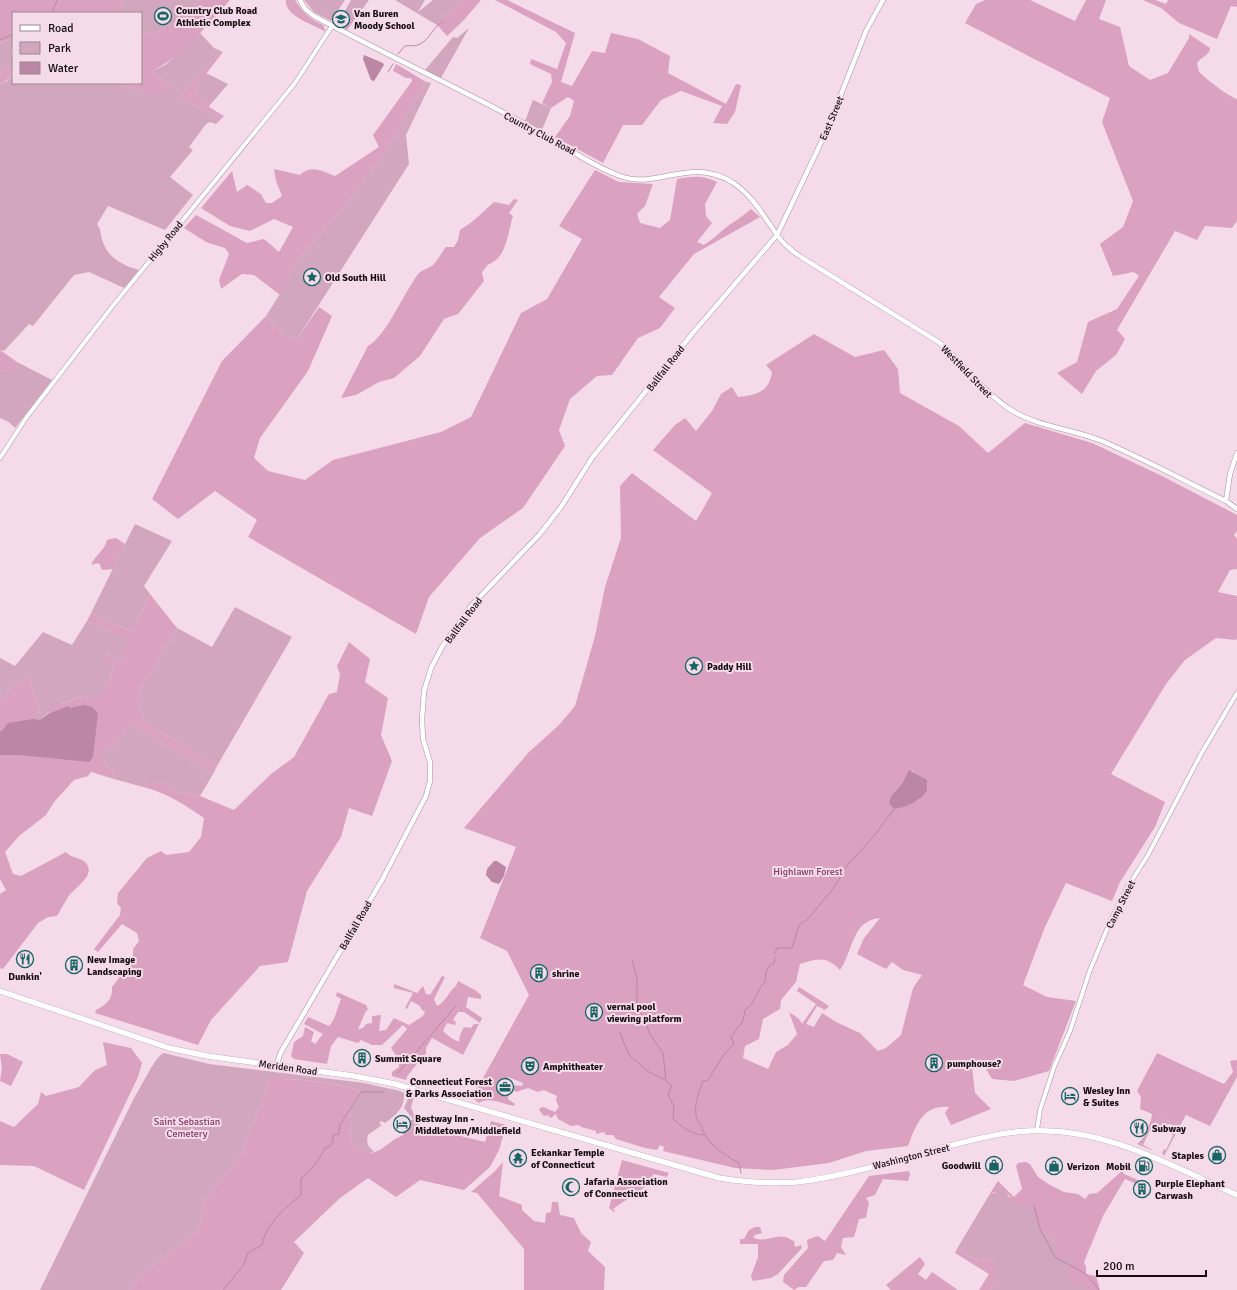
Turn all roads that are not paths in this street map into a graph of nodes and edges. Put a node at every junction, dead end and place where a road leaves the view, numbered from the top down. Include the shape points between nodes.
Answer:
1 (300, 0) edge
2 (883, 0) edge
3 (332, 26) junction
4 (777, 235) junction
5 (1237, 453) edge
6 (0, 458) edge
7 (1226, 501) junction
8 (1237, 509) edge
9 (1237, 692) edge
10 (0, 991) edge
11 (276, 1066) junction
12 (1037, 1130) junction
13 (579, 1138) joint
14 (1237, 1195) edge

1 - 3 main road, Country Club Road via 310,13
2 - 4 main road, East Street via 866,31 827,130
3 - 4 main road, Country Club Road via 622,177 640,179 688,171 704,172 731,182 754,201
3 - 6 street, Higby Road via 295,83 111,308 26,418
4 - 7 main road, Westfield Street via 788,248 801,257 940,343 996,400 1013,411 1032,420 1102,441
4 - 11 main road, Ballfall Road via 697,328 592,458 561,507 538,535 470,607 442,648 431,668 424,691 423,739 430,762 430,781 426,796 382,880 281,1052
5 - 7 main road via 1230,474
7 - 8 main road, Westfield Street
9 - 12 street, Camp Street via 1110,922 1045,1093
10 - 11 highway, Meriden Road via 158,1046 193,1054
11 - 13 highway, Meriden Road via 395,1084
12 - 13 highway, Washington Street via 993,1135 824,1178 785,1183 719,1178
12 - 14 highway, Washington Street via 1072,1133 1109,1141

